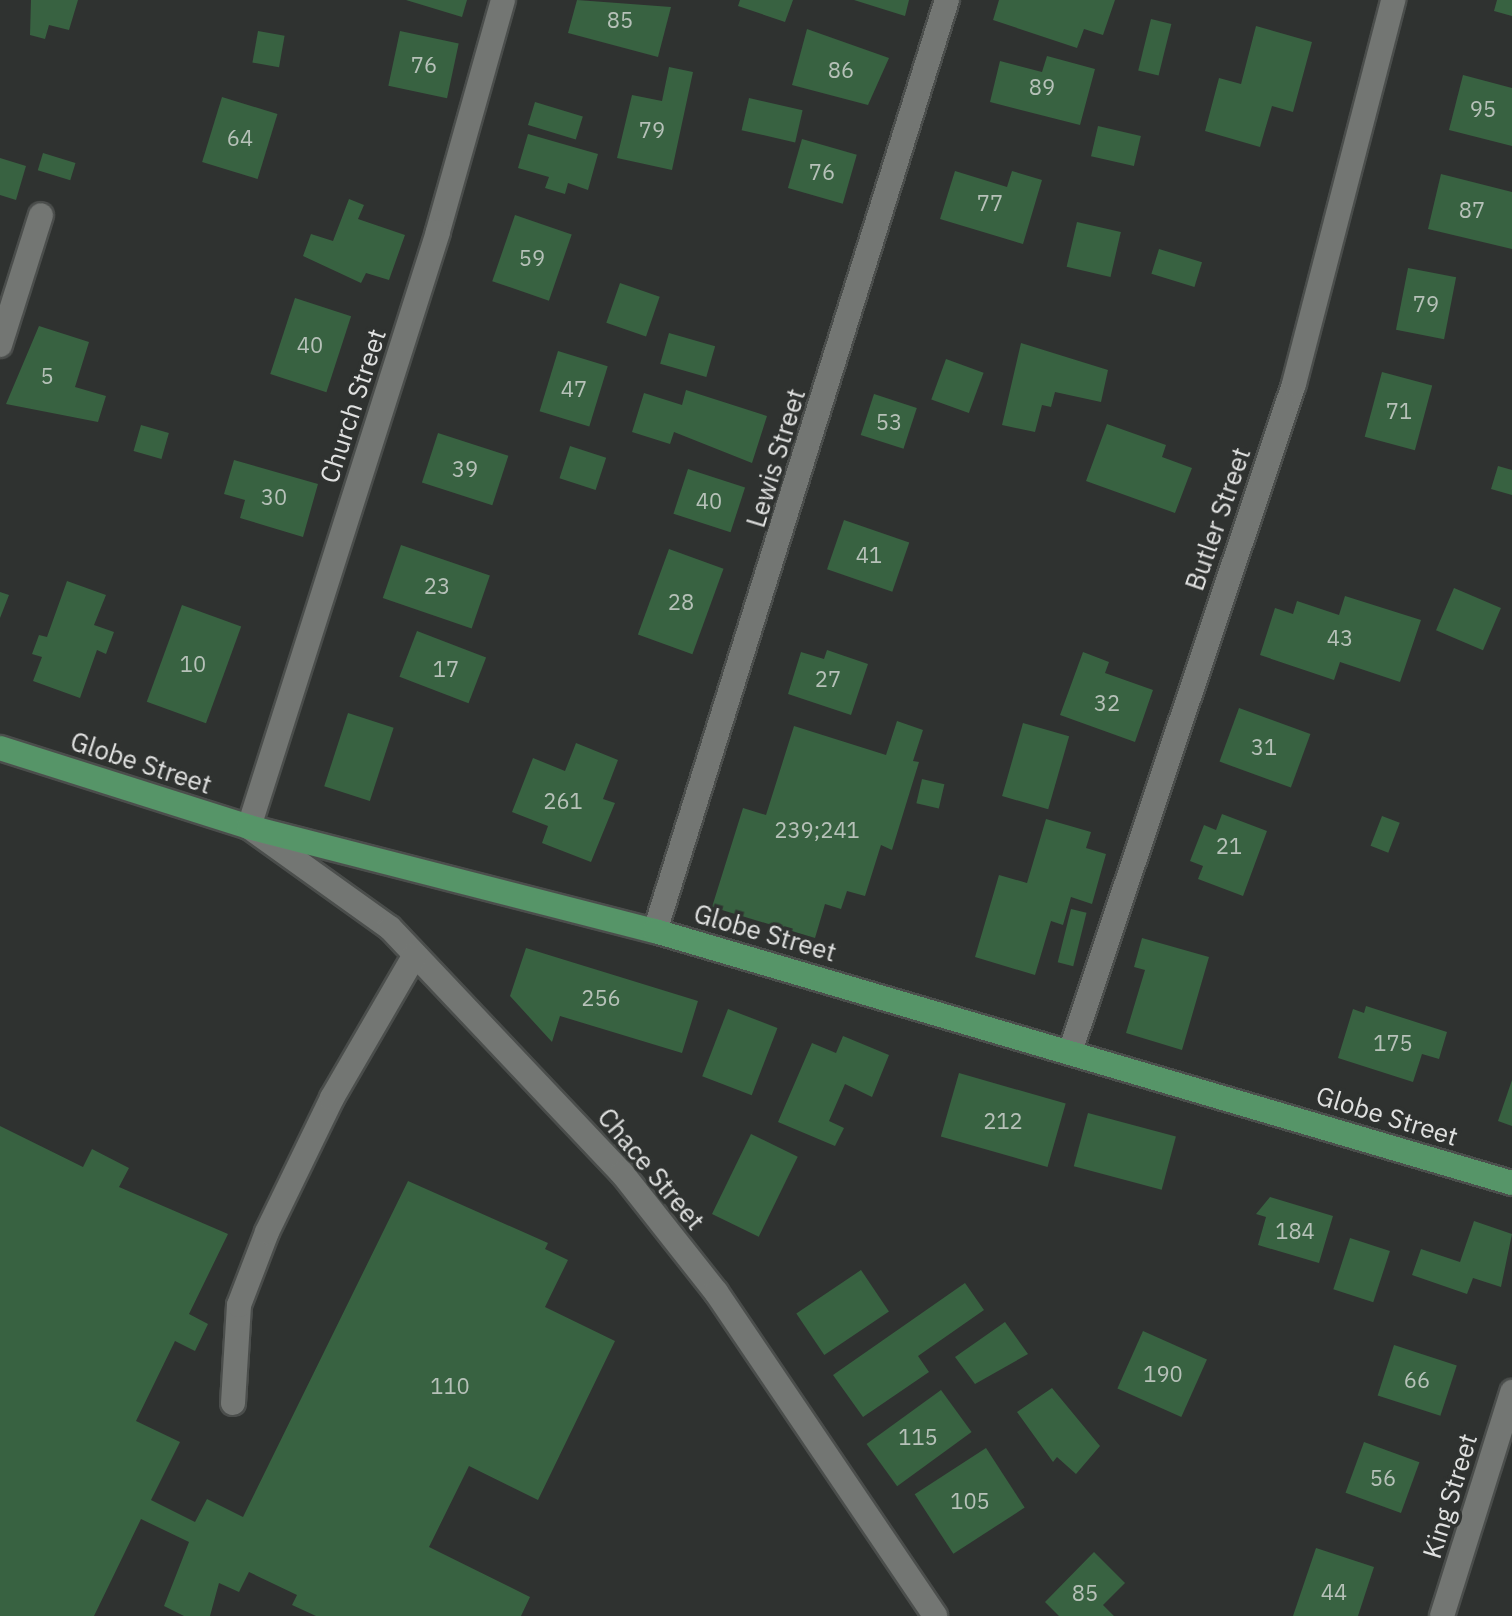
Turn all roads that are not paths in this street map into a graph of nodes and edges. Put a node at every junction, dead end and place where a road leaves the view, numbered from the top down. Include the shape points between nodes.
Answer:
1 (503, 0) edge
2 (947, 0) edge
3 (1393, 0) edge
4 (41, 215) dead end
5 (0, 345) edge
6 (0, 748) edge
7 (249, 827) junction
8 (655, 931) junction
9 (415, 955) junction
10 (1071, 1049) junction
11 (1512, 1183) edge
12 (1512, 1392) edge
13 (233, 1403) dead end
14 (935, 1616) edge
15 (1442, 1616) edge

1 - 7 street, Church Street via 438,232
2 - 8 street, Lewis Street
3 - 10 street, Butler Street via 1294,384
4 - 5 street
6 - 7 main road, Globe Street
7 - 8 main road, Globe Street
7 - 9 street, Chace Street
8 - 10 main road, Globe Street
9 - 13 street via 332,1098 267,1232 239,1305
9 - 14 street, Chace Street via 622,1173 707,1280
10 - 11 main road, Globe Street
12 - 15 street, King Street

